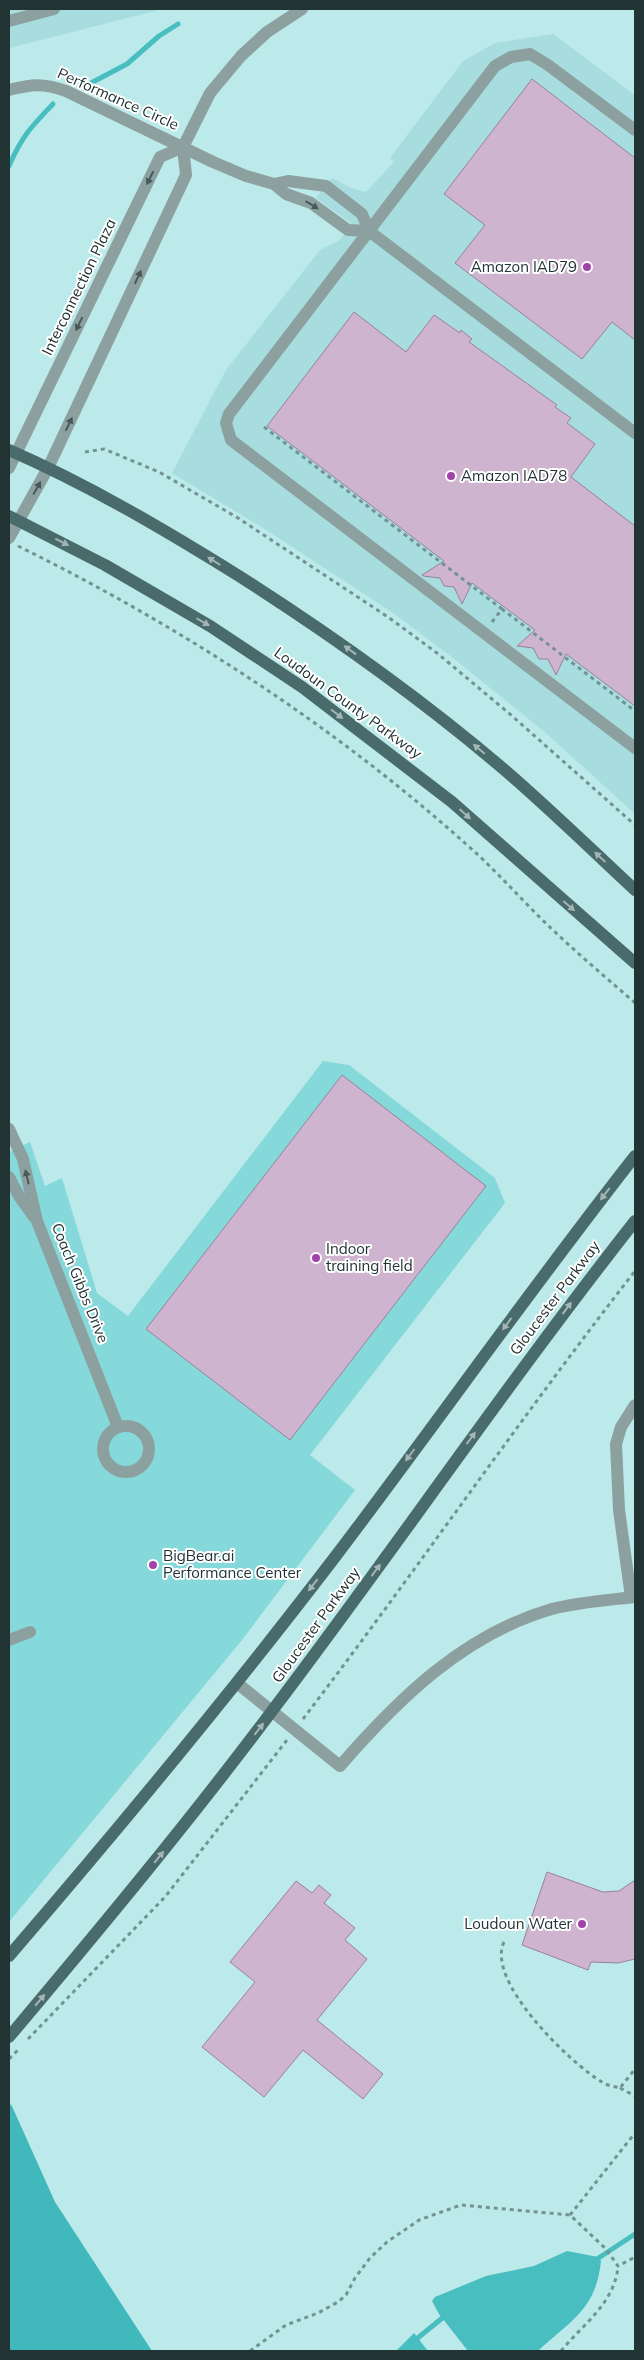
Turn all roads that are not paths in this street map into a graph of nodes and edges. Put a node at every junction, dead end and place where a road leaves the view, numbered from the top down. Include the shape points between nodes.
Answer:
1 (54, 9) edge
2 (302, 9) edge
3 (9, 21) edge
4 (9, 90) edge
5 (635, 130) edge
6 (183, 147) junction
7 (274, 184) junction
8 (369, 231) junction
9 (635, 433) edge
10 (12, 452) edge
11 (9, 468) edge
12 (48, 468) junction
13 (14, 518) edge
14 (13, 542) edge
15 (635, 748) edge
16 (635, 890) edge
17 (635, 963) edge
18 (9, 1128) edge
19 (635, 1156) edge
20 (9, 1178) edge
21 (37, 1221) junction
22 (635, 1221) edge
23 (635, 1405) edge
24 (118, 1426) dead end
25 (633, 1597) edge
26 (30, 1632) dead end
27 (9, 1640) edge
28 (237, 1683) junction
29 (273, 1711) junction
30 (9, 1956) edge
31 (9, 2037) edge

1 - 3 street
2 - 6 street via 267,32 241,56 210,93
4 - 6 street, Performance Circle via 47,85
5 - 8 street via 530,54 511,56 495,66
6 - 7 street, Performance Circle via 246,176
6 -> 10 street, Interconnection Plaza via 160,157
12 -> 6 street via 186,175
7 -> 8 street via 286,194 310,203 348,230
7 - 8 street via 288,181 326,186 362,214
8 - 9 street
8 - 15 street via 229,414 227,431 231,440
10 - 11 street
10 - 12 main road
13 -> 12 street
16 -> 12 main road via 475,745 314,624 168,532
13 - 14 street
13 -> 17 main road, Loudoun County Parkway via 105,565 210,626 302,687 452,802
21 -> 18 street, Coach Gibbs Drive via 23,1159
19 -> 28 main road, Gloucester Parkway via 560,1251
20 - 21 street, Coach Gibbs Drive
21 - 24 street, Coach Gibbs Drive
29 -> 22 main road, Gloucester Parkway via 566,1308
23 - 25 street via 621,1427 616,1444 619,1510
25 - 29 street via 553,1609 508,1625 457,1655 414,1687 340,1766
26 - 27 street
28 - 29 street
28 - 30 main road, Gloucester Parkway
31 -> 29 main road, Gloucester Parkway via 184,1826

